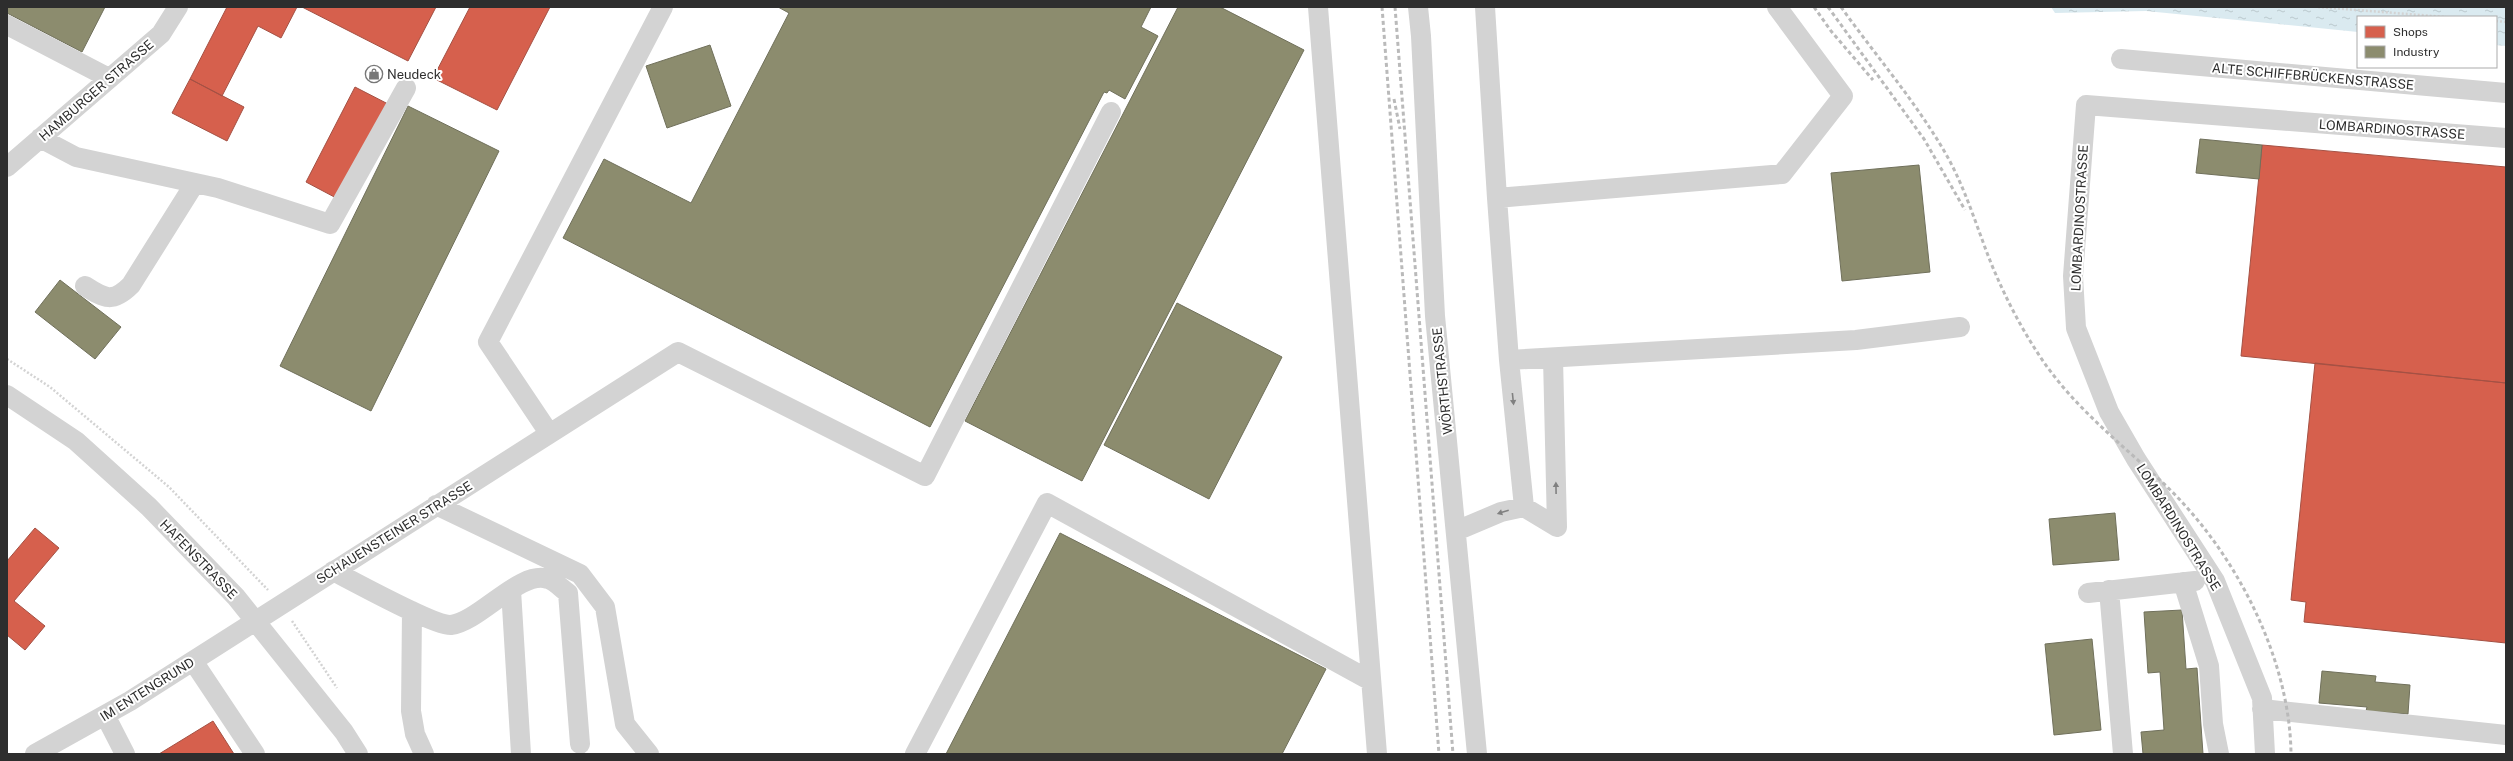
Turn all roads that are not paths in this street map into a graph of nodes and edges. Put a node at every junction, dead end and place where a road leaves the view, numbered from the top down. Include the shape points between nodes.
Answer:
1 (178, 7) edge
2 (663, 7) edge
3 (1318, 7) edge
4 (1418, 7) edge
5 (1485, 7) edge
6 (1777, 7) edge
7 (7, 25) edge
8 (2121, 59) dead end
9 (109, 78) junction
10 (406, 88) dead end
11 (2506, 93) edge
12 (1111, 112) dead end
13 (40, 138) junction
14 (2506, 138) edge
15 (7, 168) edge
16 (195, 183) junction
17 (1497, 198) junction
18 (85, 286) dead end
19 (1960, 327) dead end
20 (1553, 358) junction
21 (1509, 360) junction
22 (7, 395) edge
23 (549, 433) junction
24 (436, 505) junction
25 (1524, 507) junction
26 (1456, 531) junction
27 (333, 571) junction
28 (2215, 581) junction
29 (2183, 582) junction
30 (511, 590) junction
31 (2109, 590) junction
32 (2088, 592) dead end
33 (412, 611) junction
34 (256, 620) junction
35 (193, 661) junction
36 (1371, 681) junction
37 (2262, 709) junction
38 (105, 715) junction
39 (2506, 735) edge
40 (580, 744) dead end
41 (35, 754) edge
42 (125, 754) edge
43 (255, 754) edge
44 (358, 754) edge
45 (424, 754) edge
46 (522, 754) edge
47 (649, 754) edge
48 (915, 754) edge
49 (1377, 754) edge
50 (1477, 754) edge
51 (2123, 754) edge
52 (2219, 754) edge
53 (2265, 754) edge

1 - 9 street, HAMBURGER STRASSE via 161,34
2 - 23 street via 488,342
3 - 36 street
4 - 26 street, WÖRTHSTRASSE via 1422,36 1435,316
5 - 17 street
6 - 17 street via 1843,96 1782,174
7 - 9 street
8 - 11 street, ALTE SCHIFFBRÜCKENSTRASSE
9 - 13 street, HAMBURGER STRASSE
10 - 16 street via 330,224
12 - 23 street, SCHAUENSTEINER STRASSE via 925,476 678,352
13 - 15 street, HAMBURGER STRASSE
13 - 16 street via 76,157
14 - 28 street, LOMBARDINOSTRASSE via 2086,105 2074,276 2076,328 2109,412
16 - 18 street via 131,285 122,294 110,298 99,296
17 - 21 street
19 - 20 street via 1856,340
20 - 21 street
25 -> 20 street via 1557,528
21 -> 25 street
22 - 34 street, HAFENSTRASSE via 76,441 149,507
23 - 24 street, SCHAUENSTEINER STRASSE
24 - 27 street, SCHAUENSTEINER STRASSE
24 - 47 street via 580,574 605,607 625,724
25 -> 26 street via 1501,512
26 - 50 street, WÖRTHSTRASSE
27 - 33 street
27 - 34 street, SCHAUENSTEINER STRASSE
28 - 29 street
28 - 37 street, LOMBARDINOSTRASSE via 2262,698
29 - 31 street
29 - 52 street via 2209,666
30 - 33 street via 465,621 450,625
30 - 40 street via 530,580 548,578 568,593
30 - 46 street
31 - 32 street
31 - 51 street
33 - 45 street via 411,711 415,734
34 - 35 street, IM ENTENGRUND
34 - 44 street, HAFENSTRASSE via 344,732
35 - 38 street, IM ENTENGRUND
35 - 43 street
36 - 48 street via 1047,503
36 - 49 street
37 - 39 street
37 - 53 street, LOMBARDINOSTRASSE
38 - 41 street, IM ENTENGRUND
38 - 42 street

